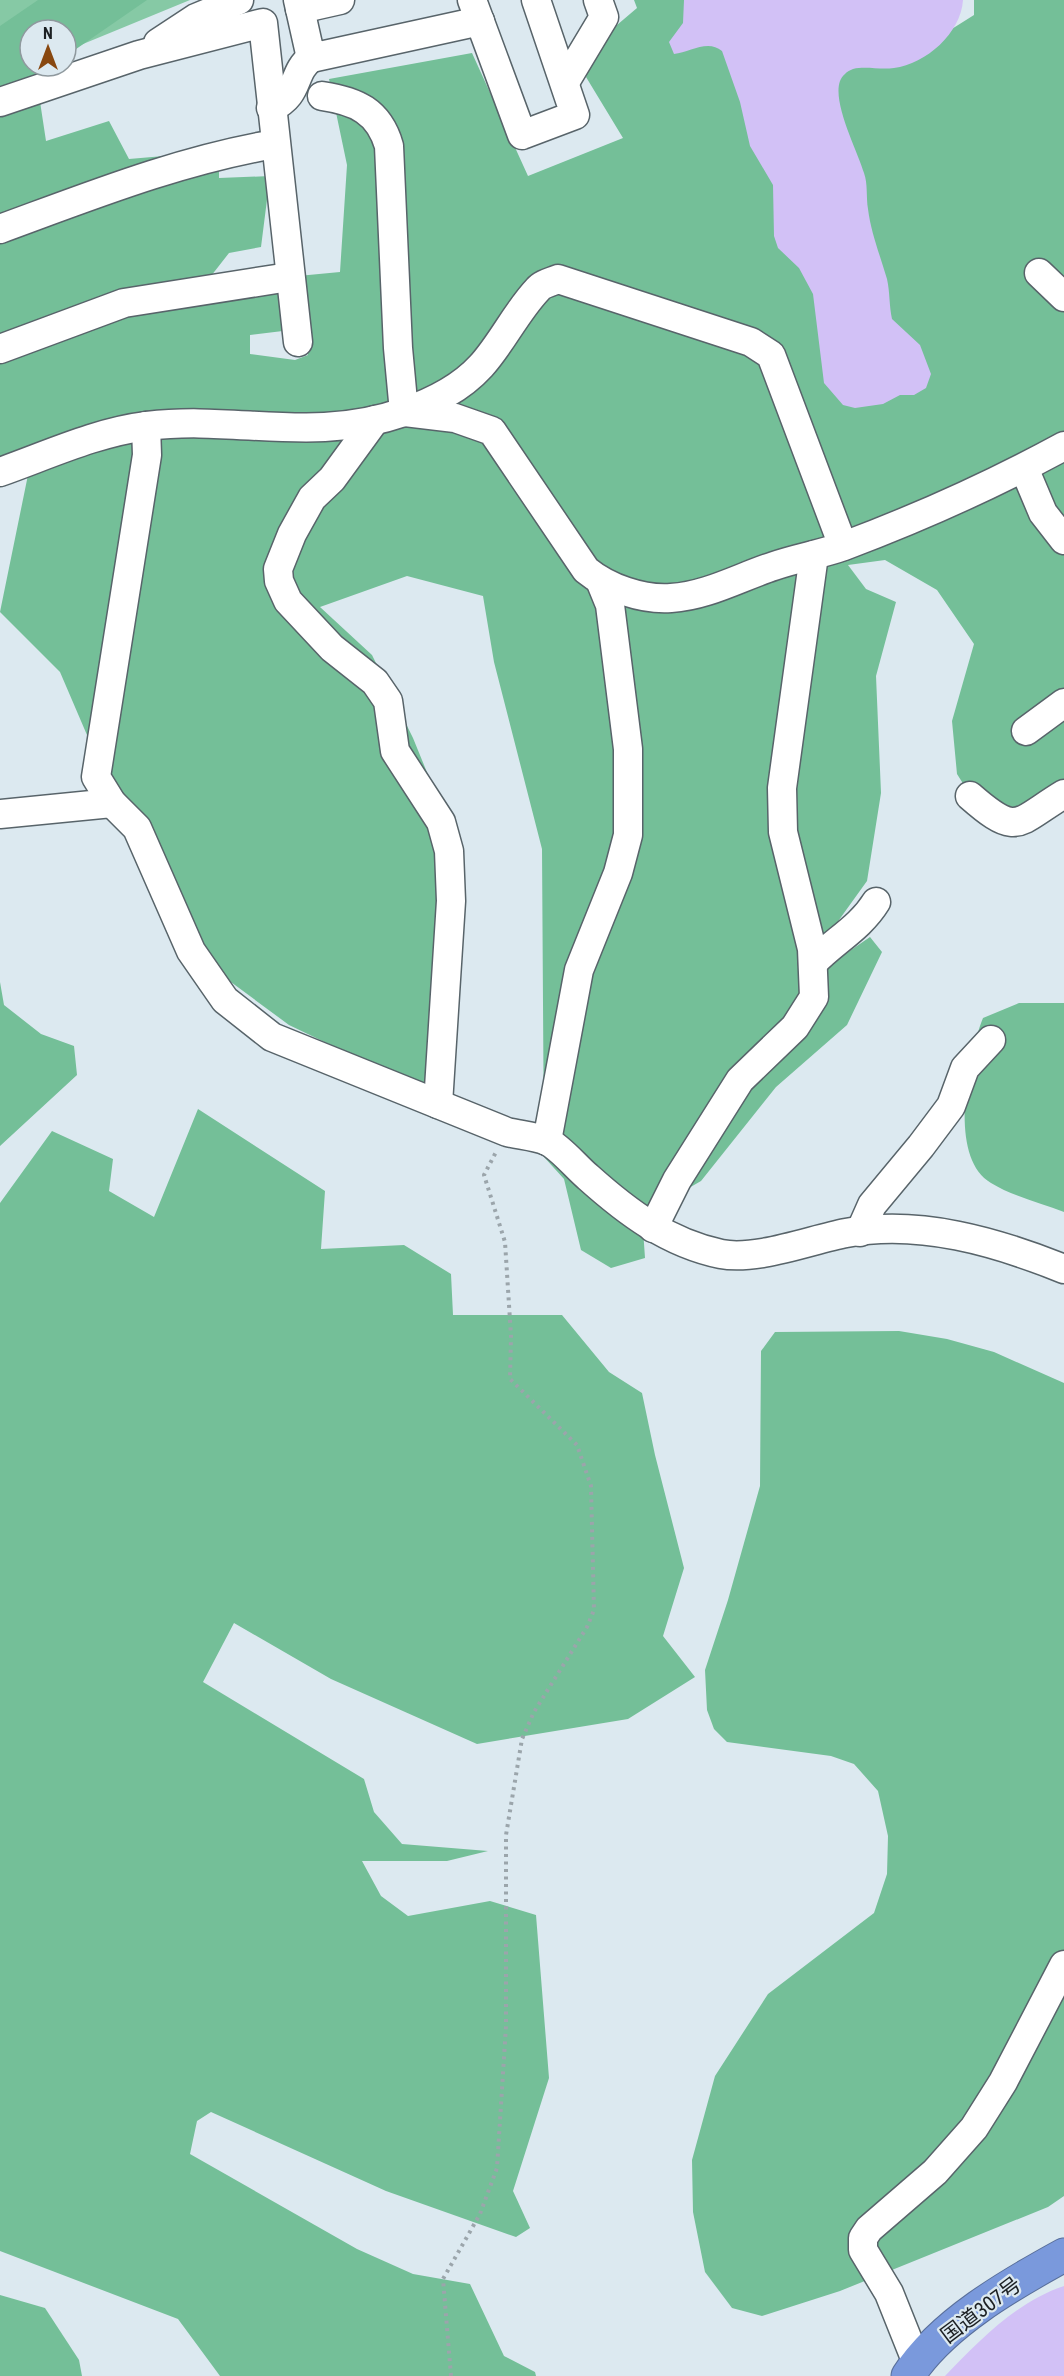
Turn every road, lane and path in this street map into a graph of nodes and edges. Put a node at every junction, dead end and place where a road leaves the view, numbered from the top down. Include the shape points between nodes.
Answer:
1 (239, 0) edge
2 (340, 0) edge
3 (536, 0) edge
4 (598, 0) edge
5 (299, 5) edge
6 (476, 10) edge
7 (139, 56) junction
8 (311, 57) junction
9 (565, 82) junction
10 (322, 96) dead end
11 (0, 102) edge
12 (271, 108) junction
13 (275, 144) junction
14 (0, 229) edge
15 (1039, 273) dead end
16 (290, 277) junction
17 (1064, 297) edge
18 (298, 342) dead end
19 (0, 349) edge
20 (404, 412) junction
21 (375, 420) junction
22 (146, 426) junction
23 (1064, 447) edge
24 (1024, 468) junction
25 (0, 472) edge
26 (1064, 540) edge
27 (843, 546) junction
28 (814, 555) junction
29 (601, 583) junction
30 (1064, 703) edge
31 (1026, 731) dead end
32 (1064, 794) edge
33 (970, 796) dead end
34 (112, 803) junction
35 (0, 814) edge
36 (876, 902) dead end
37 (813, 963) junction
38 (991, 1040) dead end
39 (438, 1104) junction
40 (507, 1132) junction
41 (547, 1142) junction
42 (653, 1228) junction
43 (860, 1232) junction
44 (1064, 1269) edge
45 (1064, 1965) edge
46 (1064, 2255) edge
47 (912, 2369) edge
48 (451, 2376) edge

1 - 7 street via 196,18
2 - 5 street
3 - 9 street
4 - 9 street via 604,17
5 - 8 street
6 - 8 street
6 - 9 street via 522,135 575,115
7 - 11 street
7 - 12 street via 262,23
8 - 12 street via 304,63 293,91
10 - 20 street via 347,100 366,111 384,129 389,146
12 - 13 street
13 - 14 street via 244,149 121,185
13 - 16 street
15 - 17 street
16 - 18 street
16 - 19 street via 124,303
20 - 21 street
20 - 27 street via 448,394 481,366 539,288 558,279 576,284 751,342 771,355
20 - 29 street via 455,418 492,431 586,570
21 - 22 street via 342,428 186,423
21 - 39 street via 332,479 312,498 278,569 279,581 288,601 332,648 375,682 388,701 395,751 441,822 449,851 451,902
22 - 25 street via 109,434
22 - 34 street via 147,455 96,777
23 - 24 street
24 - 26 street via 1043,513
24 - 27 street
27 - 28 street
28 - 29 street via 703,592 669,599 633,594
28 - 37 street via 782,788 783,832
29 - 41 street via 610,605 628,749 628,835 618,873 579,970
30 - 31 street
32 - 33 street via 1017,824 1006,822
34 - 35 street
34 - 39 street via 137,828 191,951 225,1000 272,1037
36 - 37 street via 866,918
37 - 42 street via 814,997 795,1027 740,1080 688,1161
38 - 43 street via 965,1068 951,1106 872,1205
39 - 40 street
40 - 41 street
40 - 48 path via 484,1175 505,1242 510,1379 578,1445 591,1486 594,1610 522,1738 506,1835 506,2026 496,2168 480,2214 443,2279
41 - 42 street via 625,1210
42 - 43 street via 723,1254 765,1252
43 - 44 street via 903,1229 970,1237
45 - 47 street via 1003,2082 974,2128 935,2172 868,2229 863,2238 867,2260 889,2293
46 - 47 highway, 国道307号 via 1022,2278 954,2326

